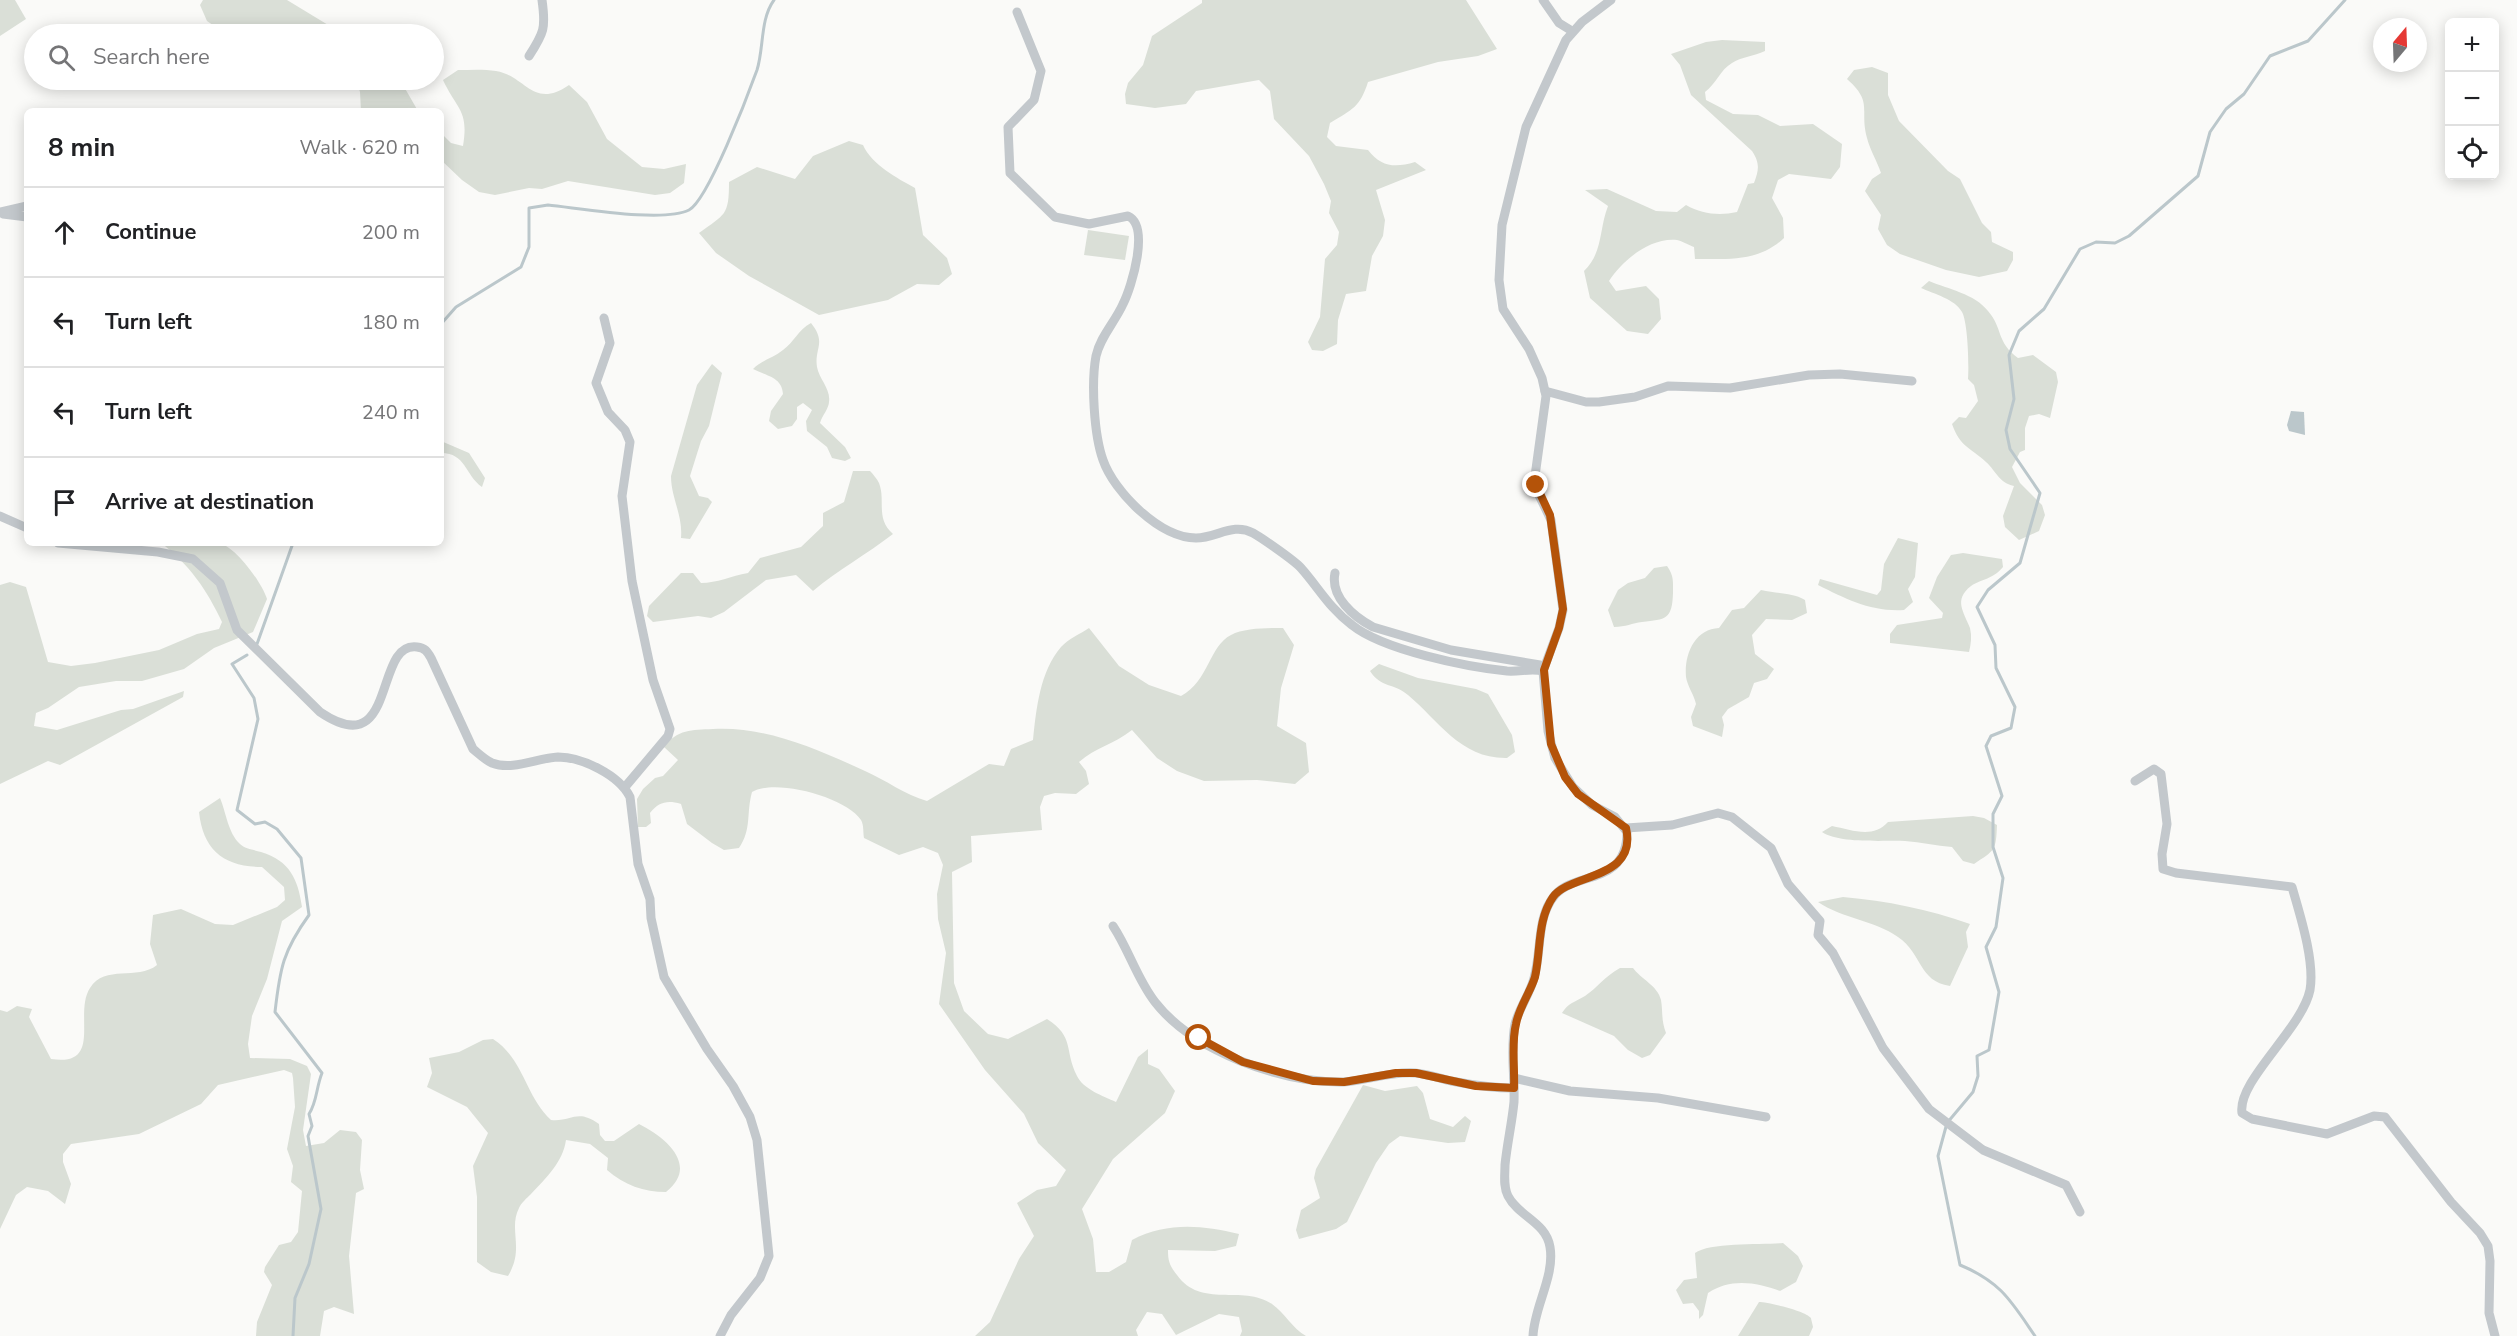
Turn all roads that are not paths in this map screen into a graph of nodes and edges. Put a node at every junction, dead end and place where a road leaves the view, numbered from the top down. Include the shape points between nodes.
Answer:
1 (542, 0) edge
2 (1543, 0) edge
3 (1611, 0) edge
4 (1017, 12) dead end
5 (1572, 31) junction
6 (529, 56) dead end
7 (24, 207) edge
8 (0, 213) edge
9 (24, 217) edge
10 (604, 318) dead end
11 (1912, 381) dead end
12 (1545, 391) junction
13 (0, 516) edge
14 (24, 527) edge
15 (91, 546) edge
16 (1335, 573) dead end
17 (1544, 668) junction
18 (2135, 781) dead end
19 (625, 787) junction
20 (1626, 828) junction
21 (1113, 926) dead end
22 (1514, 1083) junction
23 (1766, 1117) dead end
24 (2080, 1212) dead end
25 (720, 1336) edge
26 (1533, 1336) edge
27 (2495, 1336) edge

1 - 6 street via 543,34
2 - 5 street via 1559,23
3 - 5 street
4 - 17 street via 1041,71 1034,100 1008,127 1010,173 1054,217 1089,224 1128,216 1137,223 1139,231 1127,295 1102,340 1095,363 1099,447 1116,484 1152,521 1174,533 1195,538 1237,528 1254,533 1300,566 1334,610 1372,638 1474,666 1509,671
5 - 12 street via 1526,127 1500,243 1503,309 1529,349
7 - 8 street
8 - 9 street
10 - 19 street via 610,343 596,383 608,412 625,430 630,442 622,496 632,580 653,680 670,729
11 - 12 street via 1809,375 1730,388 1668,386 1635,397 1599,402
12 - 17 street via 1546,409 1535,476 1537,491 1550,515 1563,609
13 - 14 street
15 - 19 street via 158,552 193,560 220,583 237,630 320,712 333,720 357,723 373,715 380,706 397,656 412,646 422,648 431,658 473,749 483,757 505,765 560,757 591,766
16 - 17 street via 1335,587 1342,601 1373,627 1451,650
17 - 20 street via 1548,731 1560,768 1578,794
18 - 27 street via 2154,769 2162,774 2167,824 2163,869 2292,887 2309,955 2309,992 2301,1014 2244,1095 2242,1113 2252,1119 2327,1134 2374,1116 2385,1117 2488,1246 2488,1313
19 - 25 street via 664,977 733,1086 757,1140 769,1256 760,1278
20 - 22 street via 1627,844 1614,864 1593,878 1562,889 1547,908 1535,977 1515,1024
20 - 24 street via 1672,825 1718,813 1732,817 1771,848 1788,884 1820,921 1818,935 1833,953 1883,1048 1929,1109 1997,1157 2066,1185
21 - 22 street via 1142,982 1165,1013 1213,1047 1243,1062 1313,1081 1344,1082 1416,1073 1476,1086
22 - 23 street via 1658,1098
22 - 26 street via 1505,1187 1513,1204 1546,1234 1551,1251

